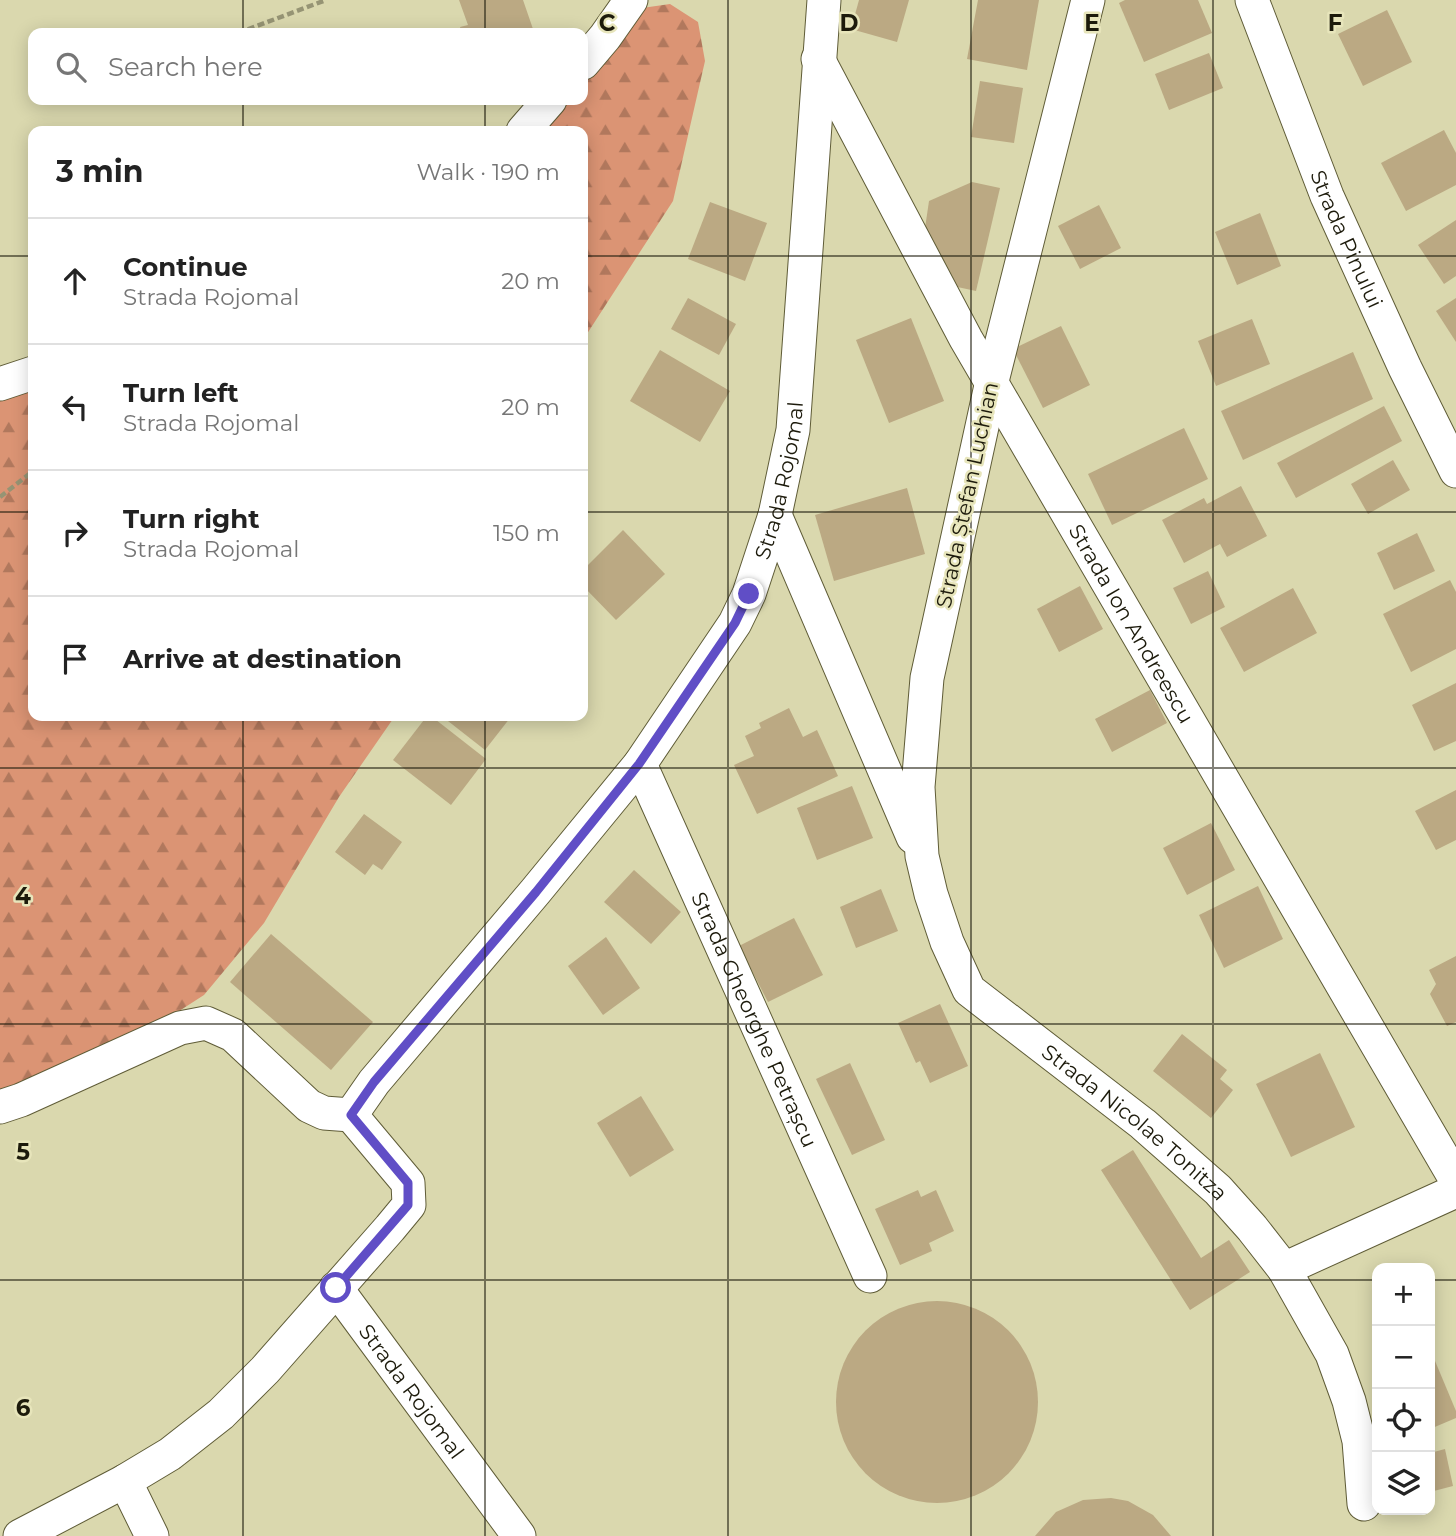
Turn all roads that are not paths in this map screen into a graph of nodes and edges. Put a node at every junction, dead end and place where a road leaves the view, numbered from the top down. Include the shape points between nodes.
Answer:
1 (631, 0) edge
2 (824, 0) edge
3 (1088, 0) edge
4 (1252, 0) edge
5 (588, 57) edge
6 (818, 59) junction
7 (546, 105) edge
8 (528, 126) edge
9 (28, 375) edge
10 (992, 381) junction
11 (0, 384) edge
12 (1456, 471) edge
13 (775, 515) junction
14 (639, 764) junction
15 (922, 856) junction
16 (969, 990) joint
17 (0, 1107) edge
18 (351, 1115) junction
19 (1456, 1180) edge
20 (1456, 1191) edge
21 (1284, 1269) junction
22 (870, 1276) dead end
23 (336, 1288) junction
24 (125, 1481) junction
25 (1364, 1504) dead end
26 (20, 1536) edge
27 (152, 1536) edge
28 (519, 1536) edge

1 - 5 street
2 - 6 street, Strada Rojomal
3 - 10 street, Strada Ștefan Luchian
4 - 12 street, Strada Pinului via 1327,196
6 - 10 street, Strada Ion Andreescu
6 - 13 street, Strada Rojomal via 793,430
7 - 8 street
9 - 11 street
10 - 15 street, Strada Ștefan Luchian via 927,678 918,787
10 - 19 street, Strada Ion Andreescu
13 - 14 street, Strada Rojomal via 735,623
13 - 15 street
14 - 18 street, Strada Rojomal
14 - 22 street, Strada Gheorghe Petrașcu
15 - 16 street, Strada Ștefan Luchian via 947,942
16 - 21 street, Strada Nicolae Tonitza via 1143,1124 1218,1190
17 - 18 street via 180,1028 206,1023 233,1035 309,1106 324,1113
18 - 23 street via 408,1183 408,1205
20 - 21 street
21 - 25 street, Strada Nicolae Tonitza via 1332,1354 1349,1401 1359,1441
23 - 24 street via 221,1413 170,1454
23 - 28 street, Strada Rojomal
24 - 26 street
24 - 27 street

